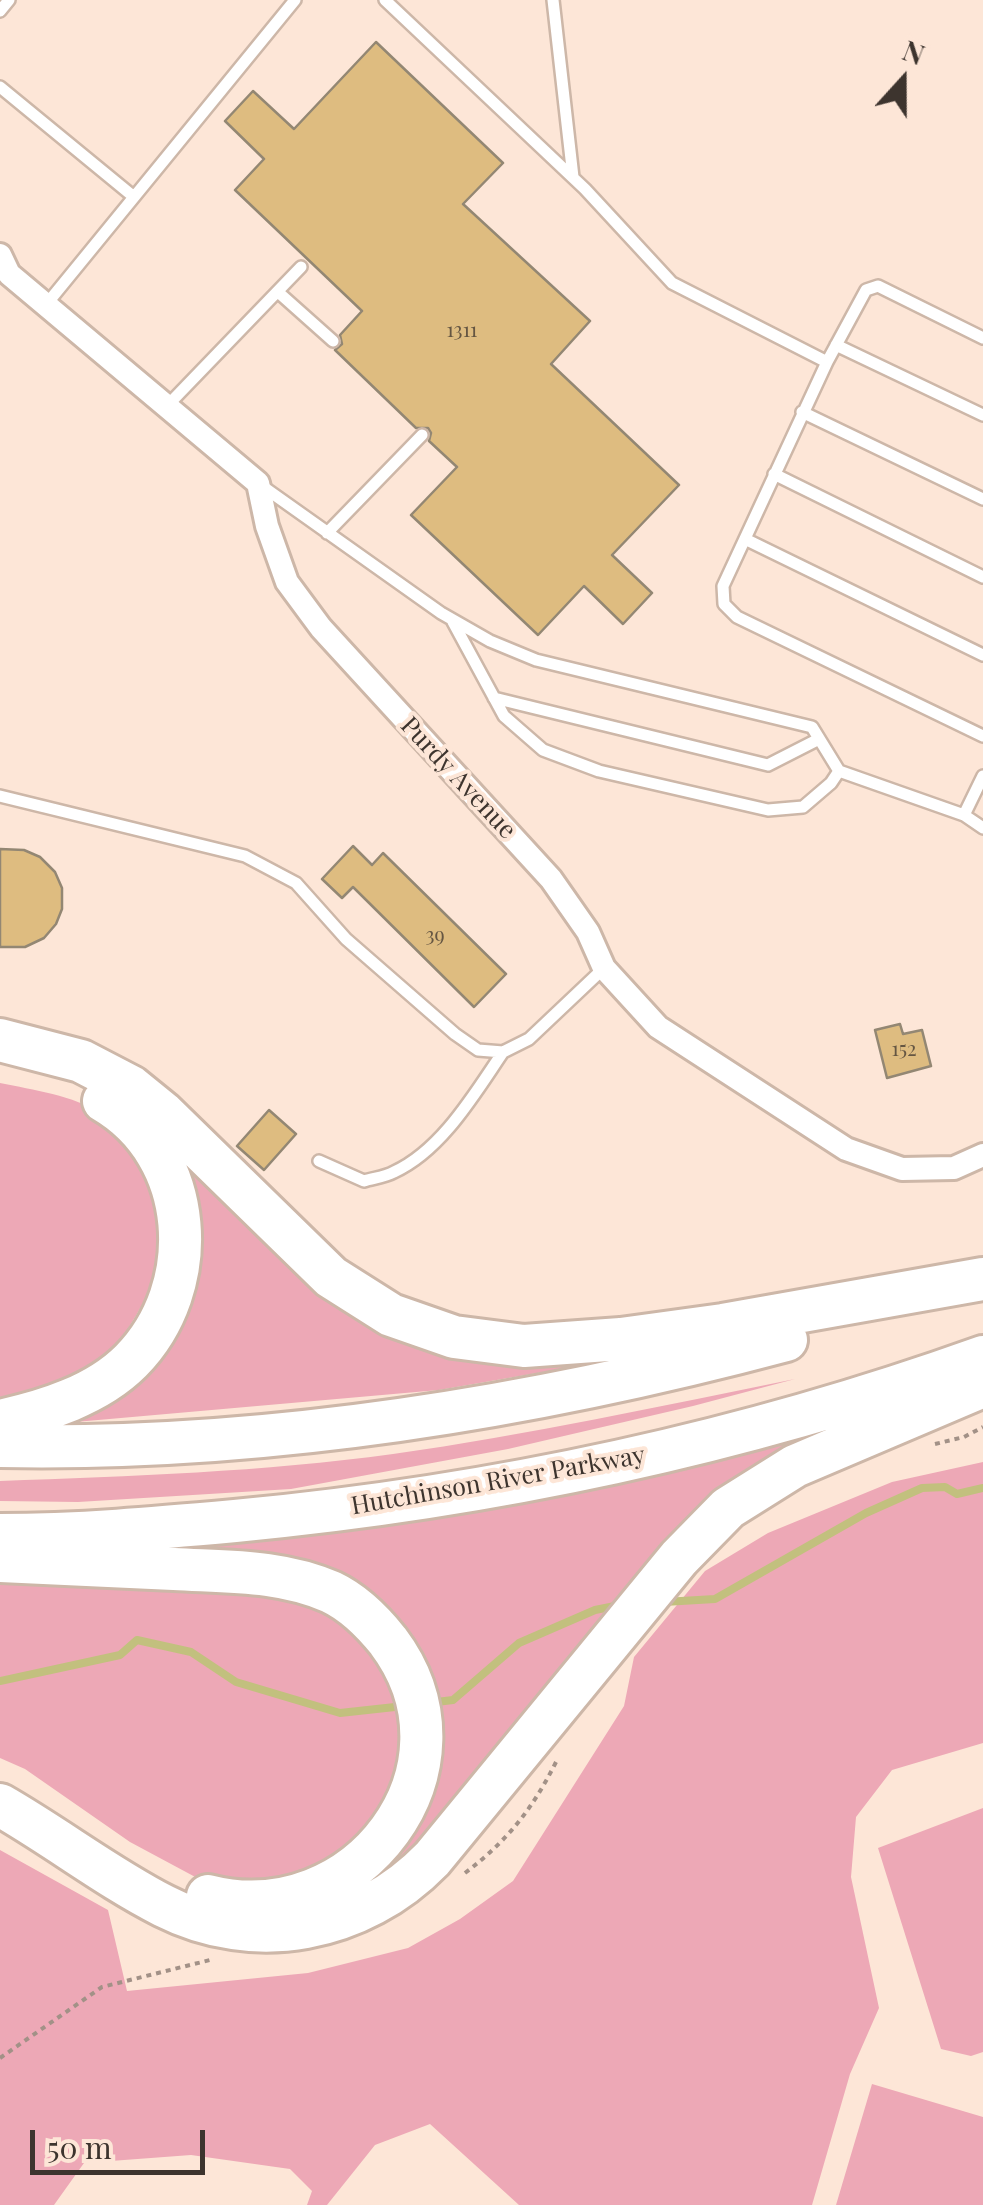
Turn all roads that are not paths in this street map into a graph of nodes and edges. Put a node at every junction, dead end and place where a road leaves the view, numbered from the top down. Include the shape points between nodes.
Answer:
1 (9, 0) edge
2 (295, 0) edge
3 (385, 0) edge
4 (553, 0) edge
5 (0, 10) edge
6 (0, 87) edge
7 (573, 177) junction
8 (134, 198) junction
9 (300, 267) dead end
10 (3, 268) edge
11 (278, 292) junction
12 (46, 306) junction
13 (983, 338) edge
14 (333, 342) dead end
15 (836, 345) junction
16 (827, 362) junction
17 (167, 406) junction
18 (802, 412) junction
19 (983, 415) edge
20 (422, 435) dead end
21 (774, 474) junction
22 (258, 483) junction
23 (983, 499) edge
24 (328, 533) junction
25 (745, 540) junction
26 (983, 576) edge
27 (451, 618) junction
28 (983, 655) edge
29 (494, 698) junction
30 (983, 736) edge
31 (819, 739) junction
32 (839, 771) junction
33 (983, 776) edge
34 (0, 796) edge
35 (964, 814) junction
36 (983, 828) edge
37 (604, 968) junction
38 (0, 1040) edge
39 (503, 1052) junction
40 (0, 1066) edge
41 (983, 1155) edge
42 (319, 1161) dead end
43 (983, 1281) edge
44 (983, 1356) edge
45 (983, 1386) edge
46 (0, 1421) edge
47 (0, 1446) edge
48 (0, 1534) edge
49 (0, 1561) edge
50 (0, 1776) edge
51 (0, 1805) edge

1 - 5 lane
2 - 8 lane
3 - 7 lane
4 - 7 lane
6 - 8 lane
7 - 16 lane via 672,283
8 - 12 lane
9 - 11 lane
10 - 12 street
11 - 14 lane
11 - 17 lane
12 - 17 street
13 - 15 lane via 878,286 866,290
15 - 16 lane
15 - 19 lane
16 - 18 lane
17 - 22 street
18 - 21 lane
18 - 23 lane
20 - 24 lane
21 - 25 lane
21 - 26 lane
22 - 24 lane
22 - 37 street, Purdy Avenue via 286,582 320,628 551,879
24 - 27 lane
25 - 28 lane
25 - 30 lane via 724,586 724,604 737,617
27 - 29 lane
27 - 31 lane via 536,660 794,722 812,728
29 - 31 lane via 768,765
29 - 32 lane via 504,716 543,750 599,771 768,810 803,807
31 - 32 lane
32 - 35 lane
33 - 35 lane
34 - 39 lane via 245,856 296,883 346,939 455,1034 478,1050
35 - 36 lane
37 - 39 lane via 529,1039
37 - 41 street, Purdy Avenue via 658,1027 846,1150 902,1170 954,1168
38 - 43 highway via 81,1061 131,1087 331,1277 391,1315 454,1337 524,1346 621,1339
39 - 42 lane via 469,1102 395,1172 364,1181
40 - 46 highway via 81,1088 126,1116 154,1148 171,1182 181,1236 171,1298 131,1361 77,1397
43 - 47 highway via 662,1372 488,1406 209,1439
44 - 48 highway, Hutchinson River Parkway via 715,1437 508,1484 282,1516
45 - 51 highway via 772,1477 728,1508 678,1558 418,1873 368,1907 278,1932 185,1915
49 - 50 highway via 256,1573 329,1591 370,1619 397,1655 416,1699 420,1748 404,1806 368,1856 304,1895 252,1903 176,1884

